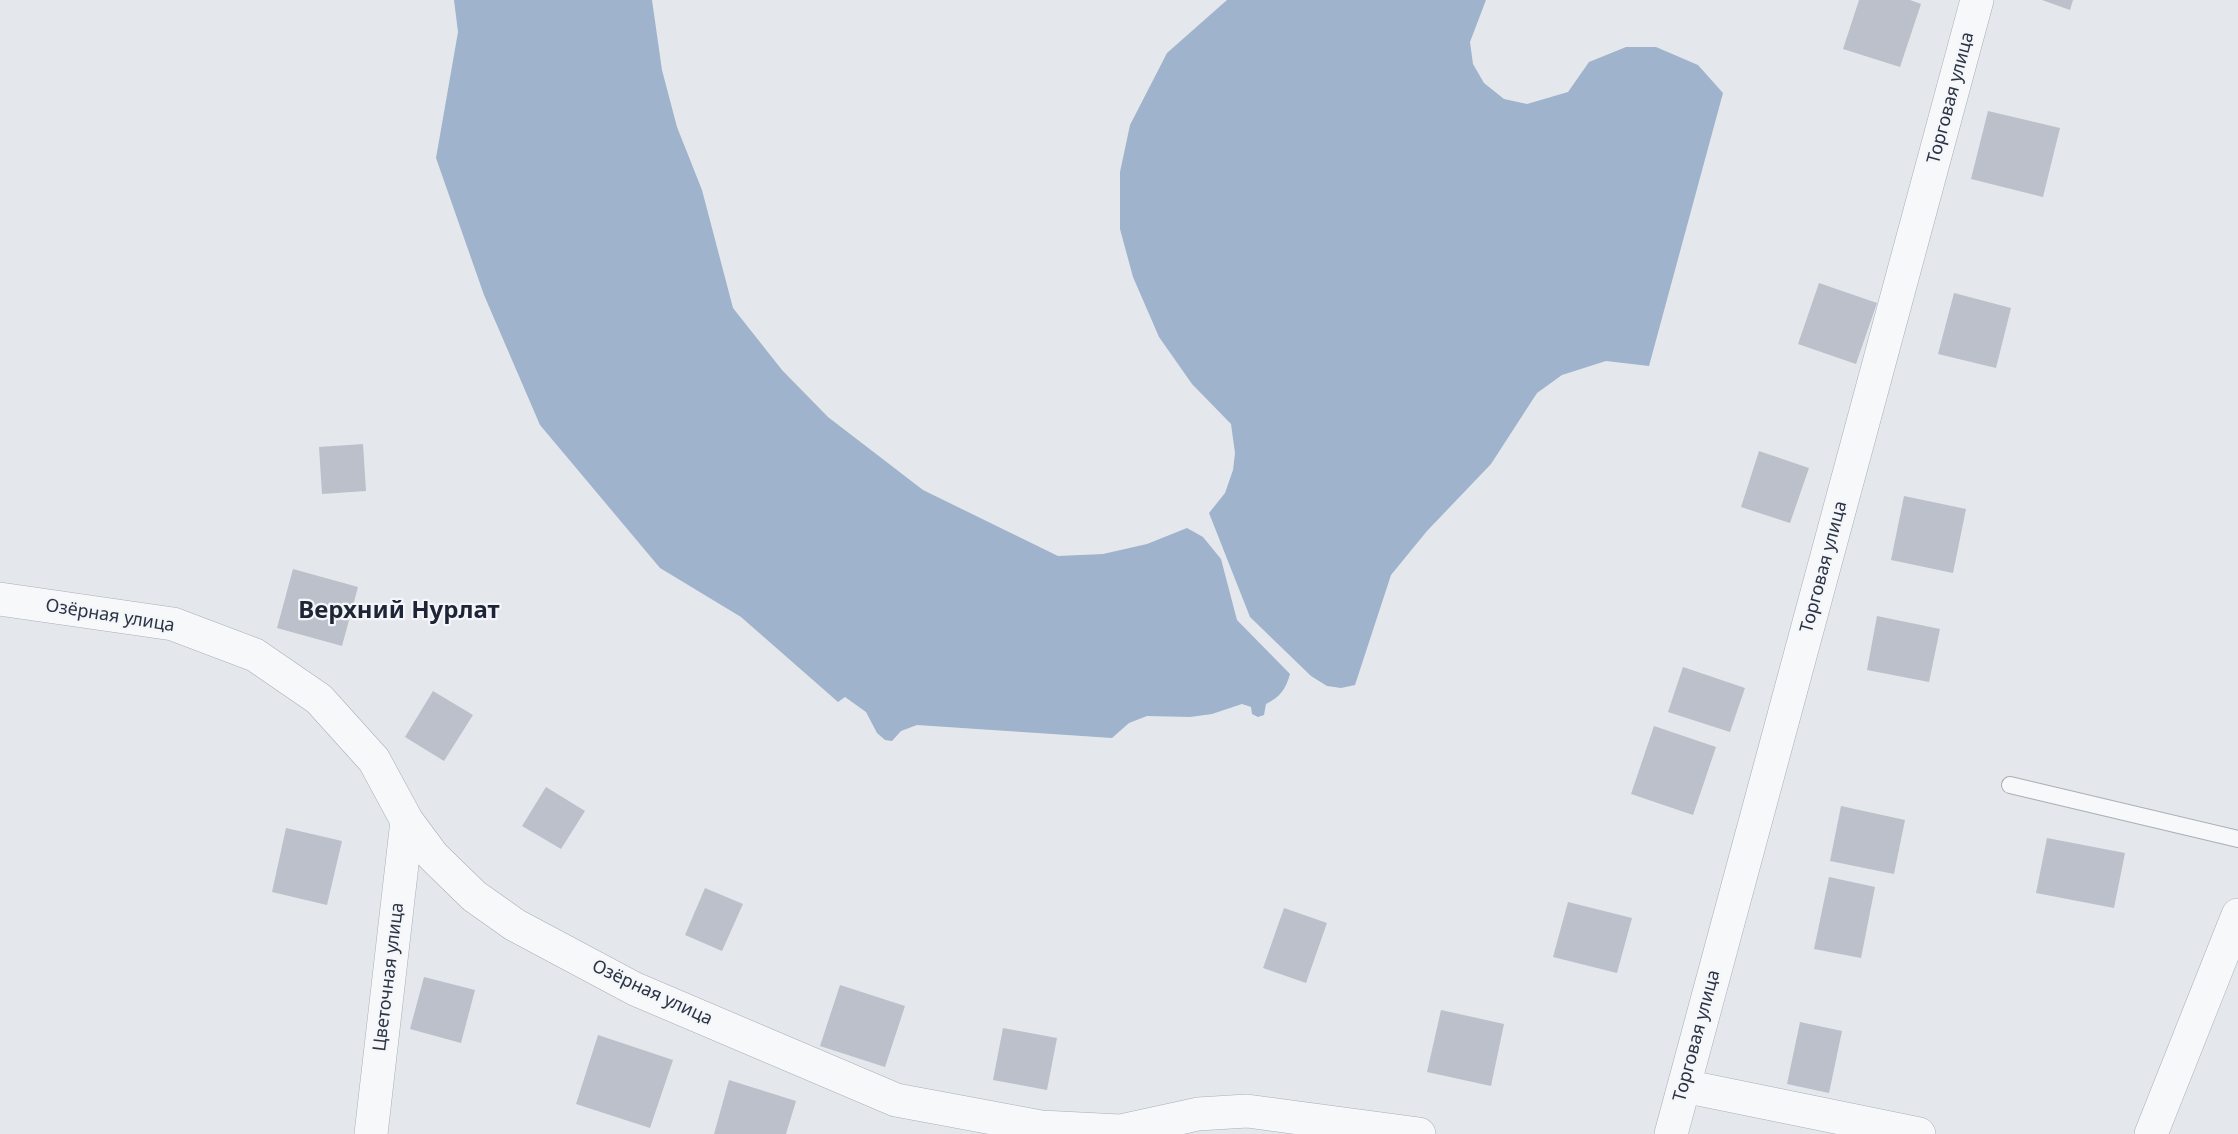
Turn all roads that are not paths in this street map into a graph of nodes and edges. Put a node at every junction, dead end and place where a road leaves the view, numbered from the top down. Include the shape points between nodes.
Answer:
1 (1977, 0) edge
2 (0, 599) edge
3 (2010, 785) dead end
4 (407, 821) junction
5 (2238, 839) edge
6 (2238, 915) edge
7 (1684, 1086) junction
8 (371, 1134) edge
9 (1419, 1134) edge
10 (1671, 1134) edge
11 (1920, 1134) edge
12 (2151, 1134) edge

1 - 7 street, Торговая улица
2 - 4 street, Озёрная улица via 173,624 255,655 319,699 374,760
3 - 5 lane
4 - 8 street, Цветочная улица
4 - 9 street, Озёрная улица via 433,856 474,896 515,925 634,989 896,1100 1041,1127 1120,1131 1198,1114 1246,1111
6 - 12 street
7 - 10 street, Торговая улица
7 - 11 street

